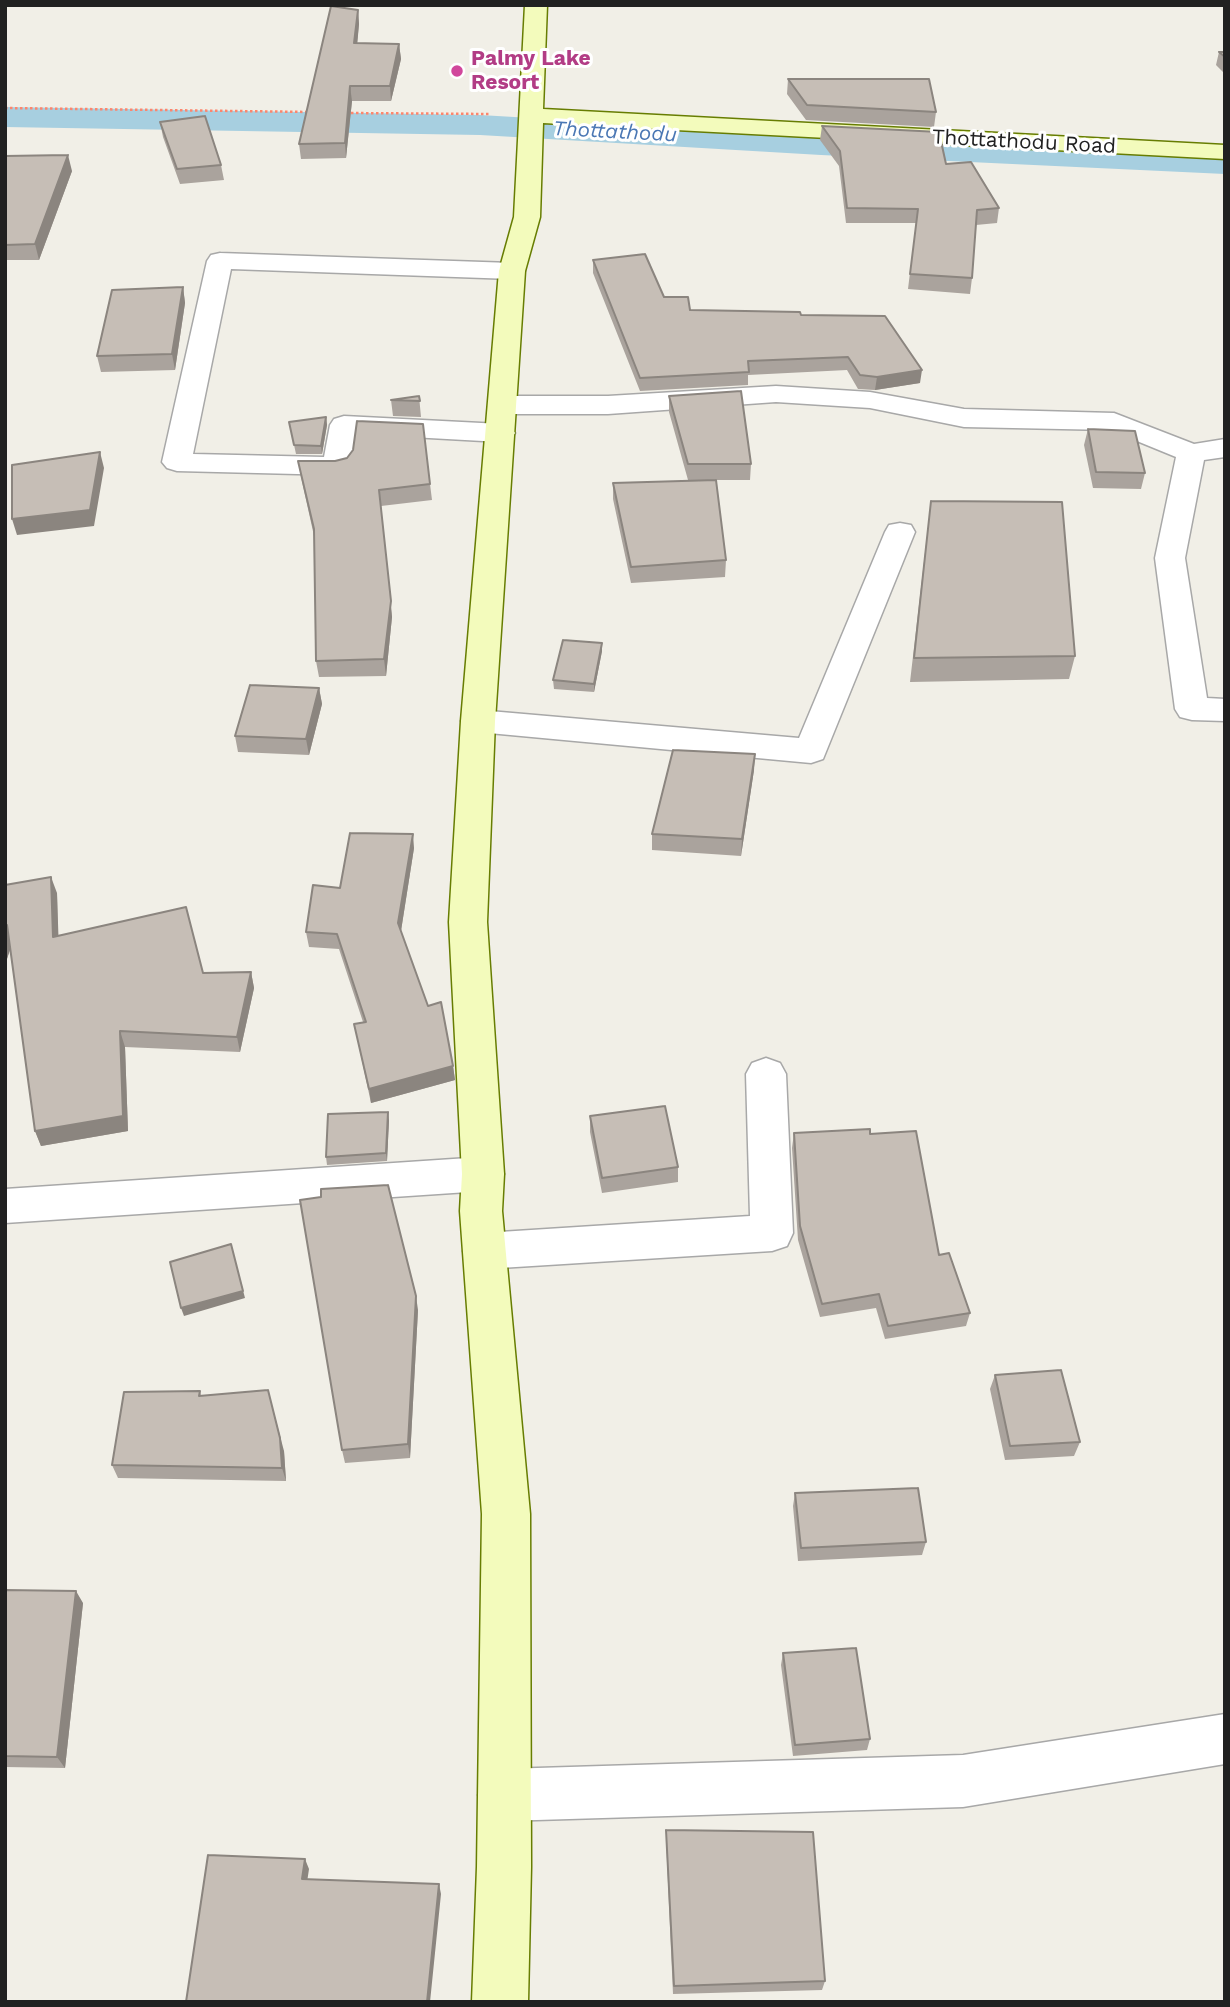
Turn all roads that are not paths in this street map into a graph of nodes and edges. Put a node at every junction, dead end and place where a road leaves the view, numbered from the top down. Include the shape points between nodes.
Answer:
1 (536, 5) edge
2 (530, 124) junction
3 (1225, 152) edge
4 (512, 271) junction
5 (502, 419) junction
6 (1225, 448) edge
7 (1191, 453) junction
8 (900, 532) dead end
9 (1225, 710) edge
10 (478, 721) junction
11 (766, 1074) dead end
12 (483, 1174) junction
13 (5, 1206) edge
14 (484, 1251) junction
15 (1225, 1739) edge
16 (504, 1794) junction
17 (500, 2002) edge

1 - 2 main road
2 - 3 main road, Thottathodu Road
2 - 4 main road via 527,217
4 - 5 main road
4 - 5 street via 220,261 177,461 337,466 344,425
5 - 7 street via 608,405 776,394 870,400 964,418 1114,422
5 - 10 main road
6 - 7 street
7 - 9 street via 1170,558 1192,709
8 - 10 street via 811,751
10 - 12 main road via 468,922
11 - 14 street via 772,1233
12 - 13 street
12 - 14 main road
14 - 16 main road via 506,1514
15 - 16 street via 963,1781
16 - 17 main road

